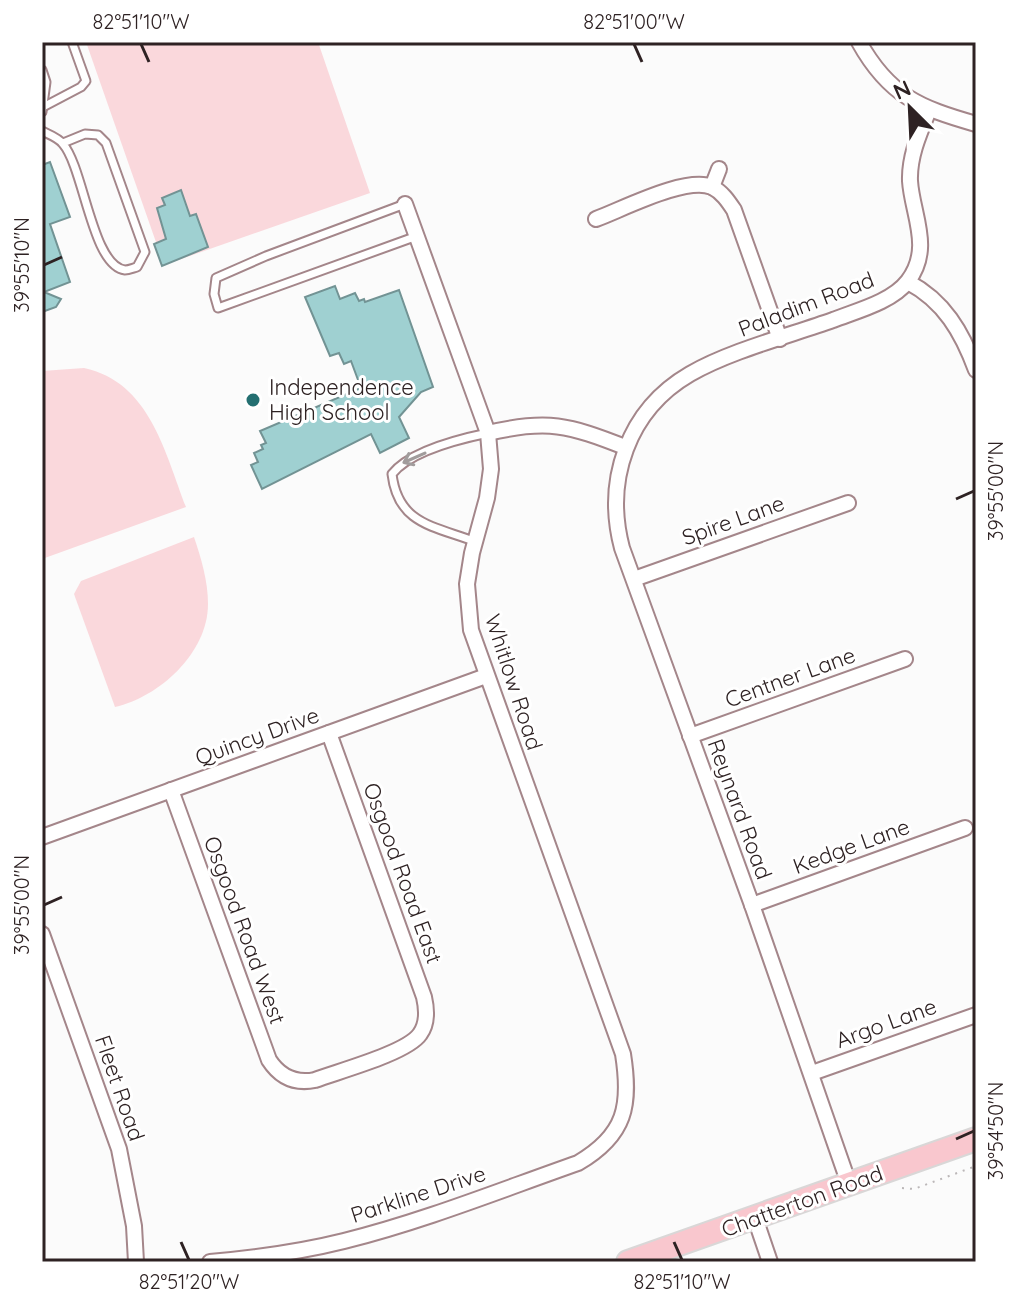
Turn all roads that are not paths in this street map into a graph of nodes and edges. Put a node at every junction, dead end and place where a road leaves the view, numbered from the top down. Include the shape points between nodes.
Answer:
1 (72, 42) edge
2 (859, 42) edge
3 (42, 70) edge
4 (43, 110) edge
5 (929, 110) junction
6 (976, 124) edge
7 (42, 131) edge
8 (63, 143) junction
9 (719, 169) dead end
10 (712, 187) junction
11 (405, 204) joint
12 (596, 219) dead end
13 (417, 236) junction
14 (908, 282) junction
15 (780, 339) junction
16 (976, 370) edge
17 (488, 433) junction
18 (625, 447) junction
19 (848, 503) dead end
20 (476, 542) junction
21 (634, 579) junction
22 (905, 659) dead end
23 (486, 676) junction
24 (329, 733) junction
25 (690, 736) junction
26 (171, 790) junction
27 (965, 828) dead end
28 (42, 837) edge
29 (752, 905) junction
30 (42, 934) edge
31 (976, 1015) edge
32 (812, 1073) junction
33 (288, 1078) joint
34 (620, 1124) joint
35 (976, 1139) edge
36 (849, 1184) junction
37 (755, 1218) junction
38 (136, 1262) edge
39 (210, 1262) edge
40 (628, 1262) edge
41 (770, 1262) edge

1 - 4 lane via 86,81
2 - 5 street via 878,72
3 - 4 lane
5 - 6 street
5 - 14 street, Paladim Road via 911,168 921,235
7 - 8 lane
8 - 8 lane via 111,263 125,270 137,267 145,252 106,143 98,135 85,134
9 - 10 street
10 - 12 street via 691,184
10 - 15 street via 734,210
11 - 13 street, Whitlow Road
11 - 13 lane via 216,278 218,308
13 - 17 street, Whitlow Road
14 - 15 street, Paladim Road via 861,310
14 - 16 street via 951,317
15 - 18 street, Paladim Road via 707,365 675,384 636,425
17 - 18 street via 536,424 565,426
17 - 20 street, Whitlow Road via 491,469
17 -> 20 lane via 434,448 400,464 392,474 394,492 416,520
18 - 21 street, Reynard Road via 615,505 617,530
19 - 21 street, Spire Lane
20 - 23 street, Whitlow Road via 467,599
21 - 25 street, Reynard Road
22 - 25 street, Centner Lane
23 - 24 street, Quincy Drive
23 - 34 street, Whitlow Road via 623,1054 628,1089
24 - 26 street, Quincy Drive
24 - 33 street, Osgood Road East via 427,1013 420,1035 408,1045 315,1080
25 - 29 street, Reynard Road
26 - 28 street, Quincy Drive
26 - 33 street, Osgood Road West via 265,1052
27 - 29 street, Kedge Lane
29 - 32 street, Reynard Road
30 - 38 street, Fleet Road via 119,1149
31 - 32 street, Argo Lane
32 - 36 street, Reynard Road
34 - 39 street, Parkline Drive via 603,1147 578,1163 413,1222 304,1250
35 - 36 main road, Chatterton Road
36 - 37 main road, Chatterton Road
37 - 40 main road, Chatterton Road
37 - 41 street

